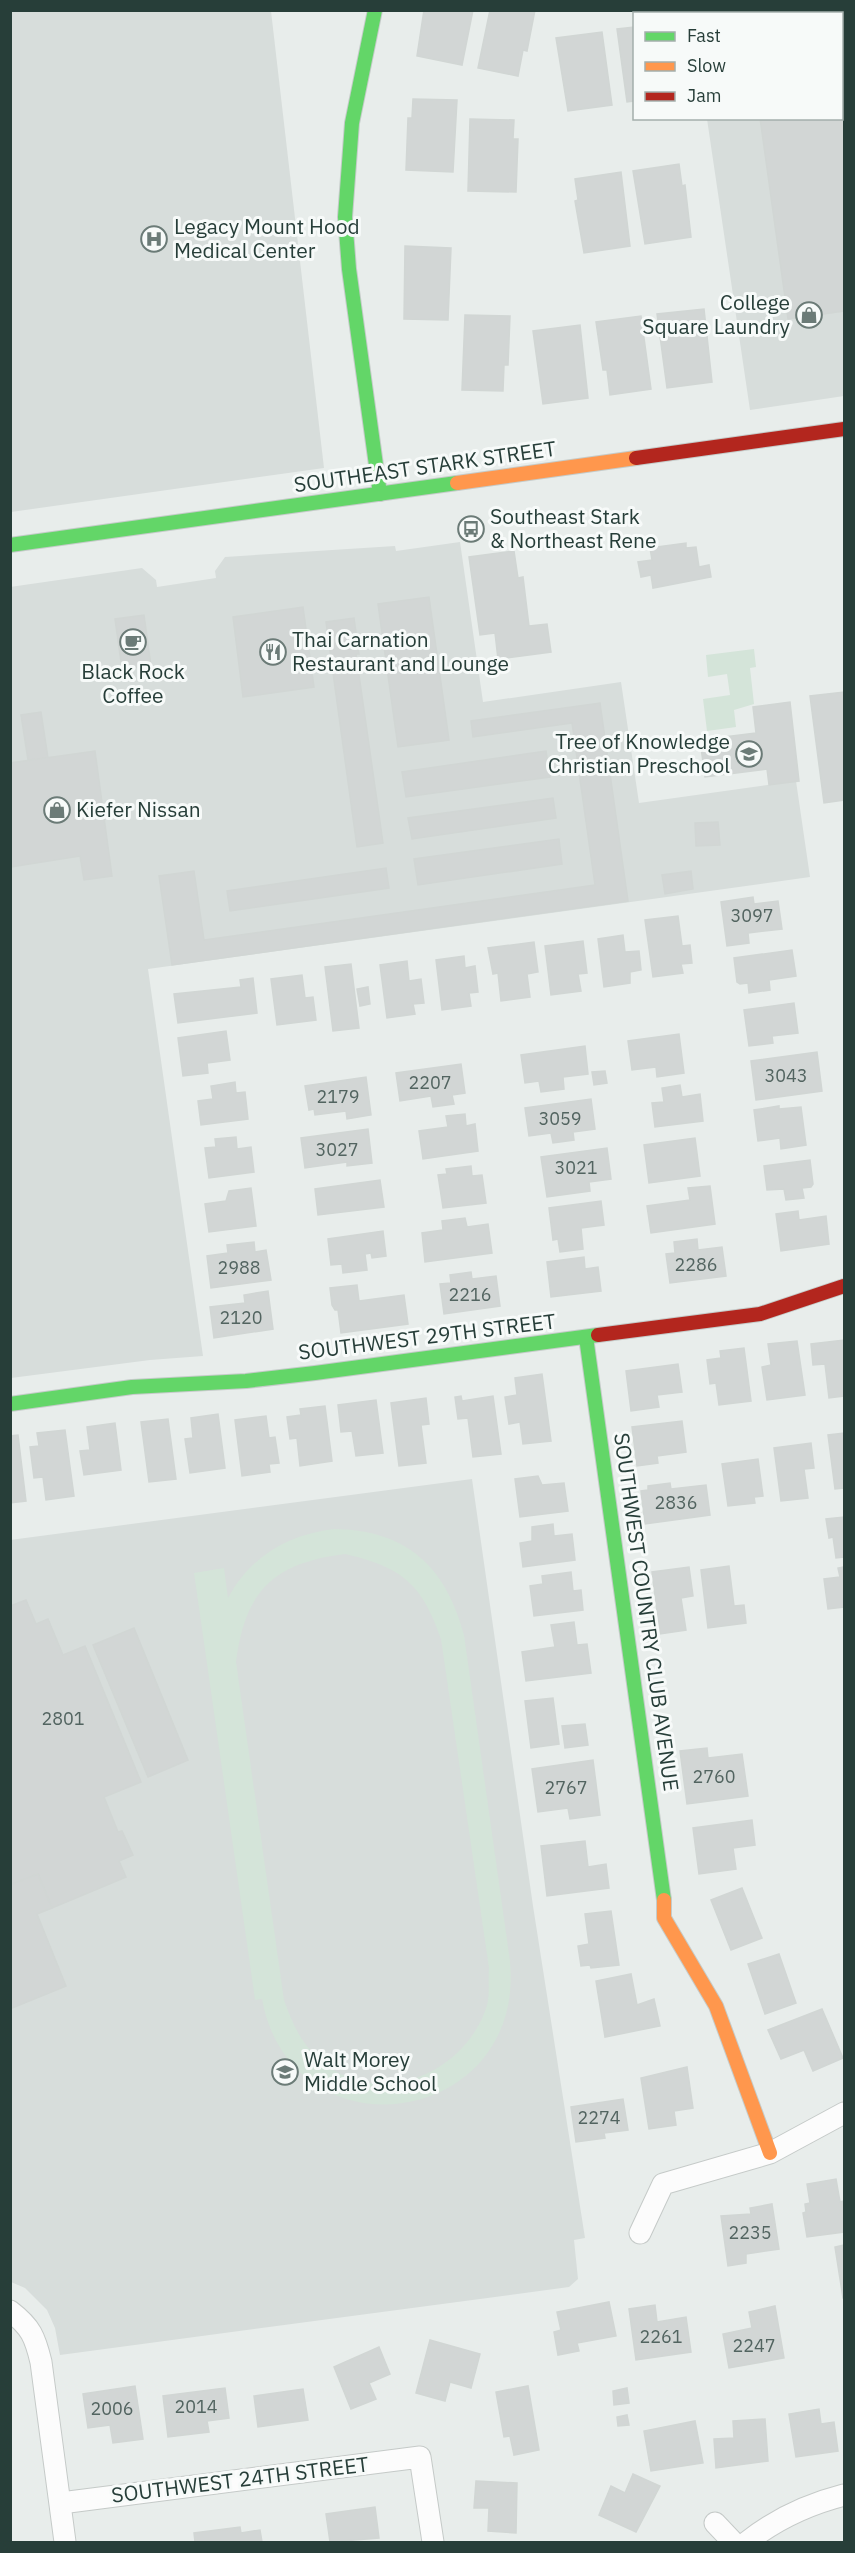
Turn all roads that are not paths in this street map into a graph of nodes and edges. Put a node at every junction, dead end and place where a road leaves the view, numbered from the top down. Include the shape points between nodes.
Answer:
1 (375, 10) edge
2 (844, 429) edge
3 (380, 494) junction
4 (10, 545) edge
5 (844, 1286) edge
6 (586, 1337) junction
7 (10, 1404) edge
8 (844, 2113) edge
9 (770, 2153) junction
10 (640, 2234) dead end
11 (10, 2311) edge
12 (844, 2495) edge
13 (61, 2503) junction
14 (716, 2523) dead end
15 (65, 2542) edge
16 (433, 2542) edge
17 (733, 2542) edge
18 (747, 2542) edge

1 - 3 street via 352,123 345,217
2 - 3 street, SOUTHEAST STARK STREET
3 - 4 street, SOUTHEAST STARK STREET
5 - 6 street, SOUTHWEST 29TH STREET via 760,1314
6 - 7 street, SOUTHWEST 29TH STREET via 315,1374 132,1387
6 - 9 street, SOUTHWEST COUNTRY CLUB AVENUE via 664,1893 664,1918 716,2006
8 - 9 street
9 - 10 street via 663,2184
11 - 13 street via 26,2324 36,2342
12 - 18 street via 782,2518
13 - 15 street
13 - 16 street, SOUTHWEST 24TH STREET via 420,2457
14 - 17 street

